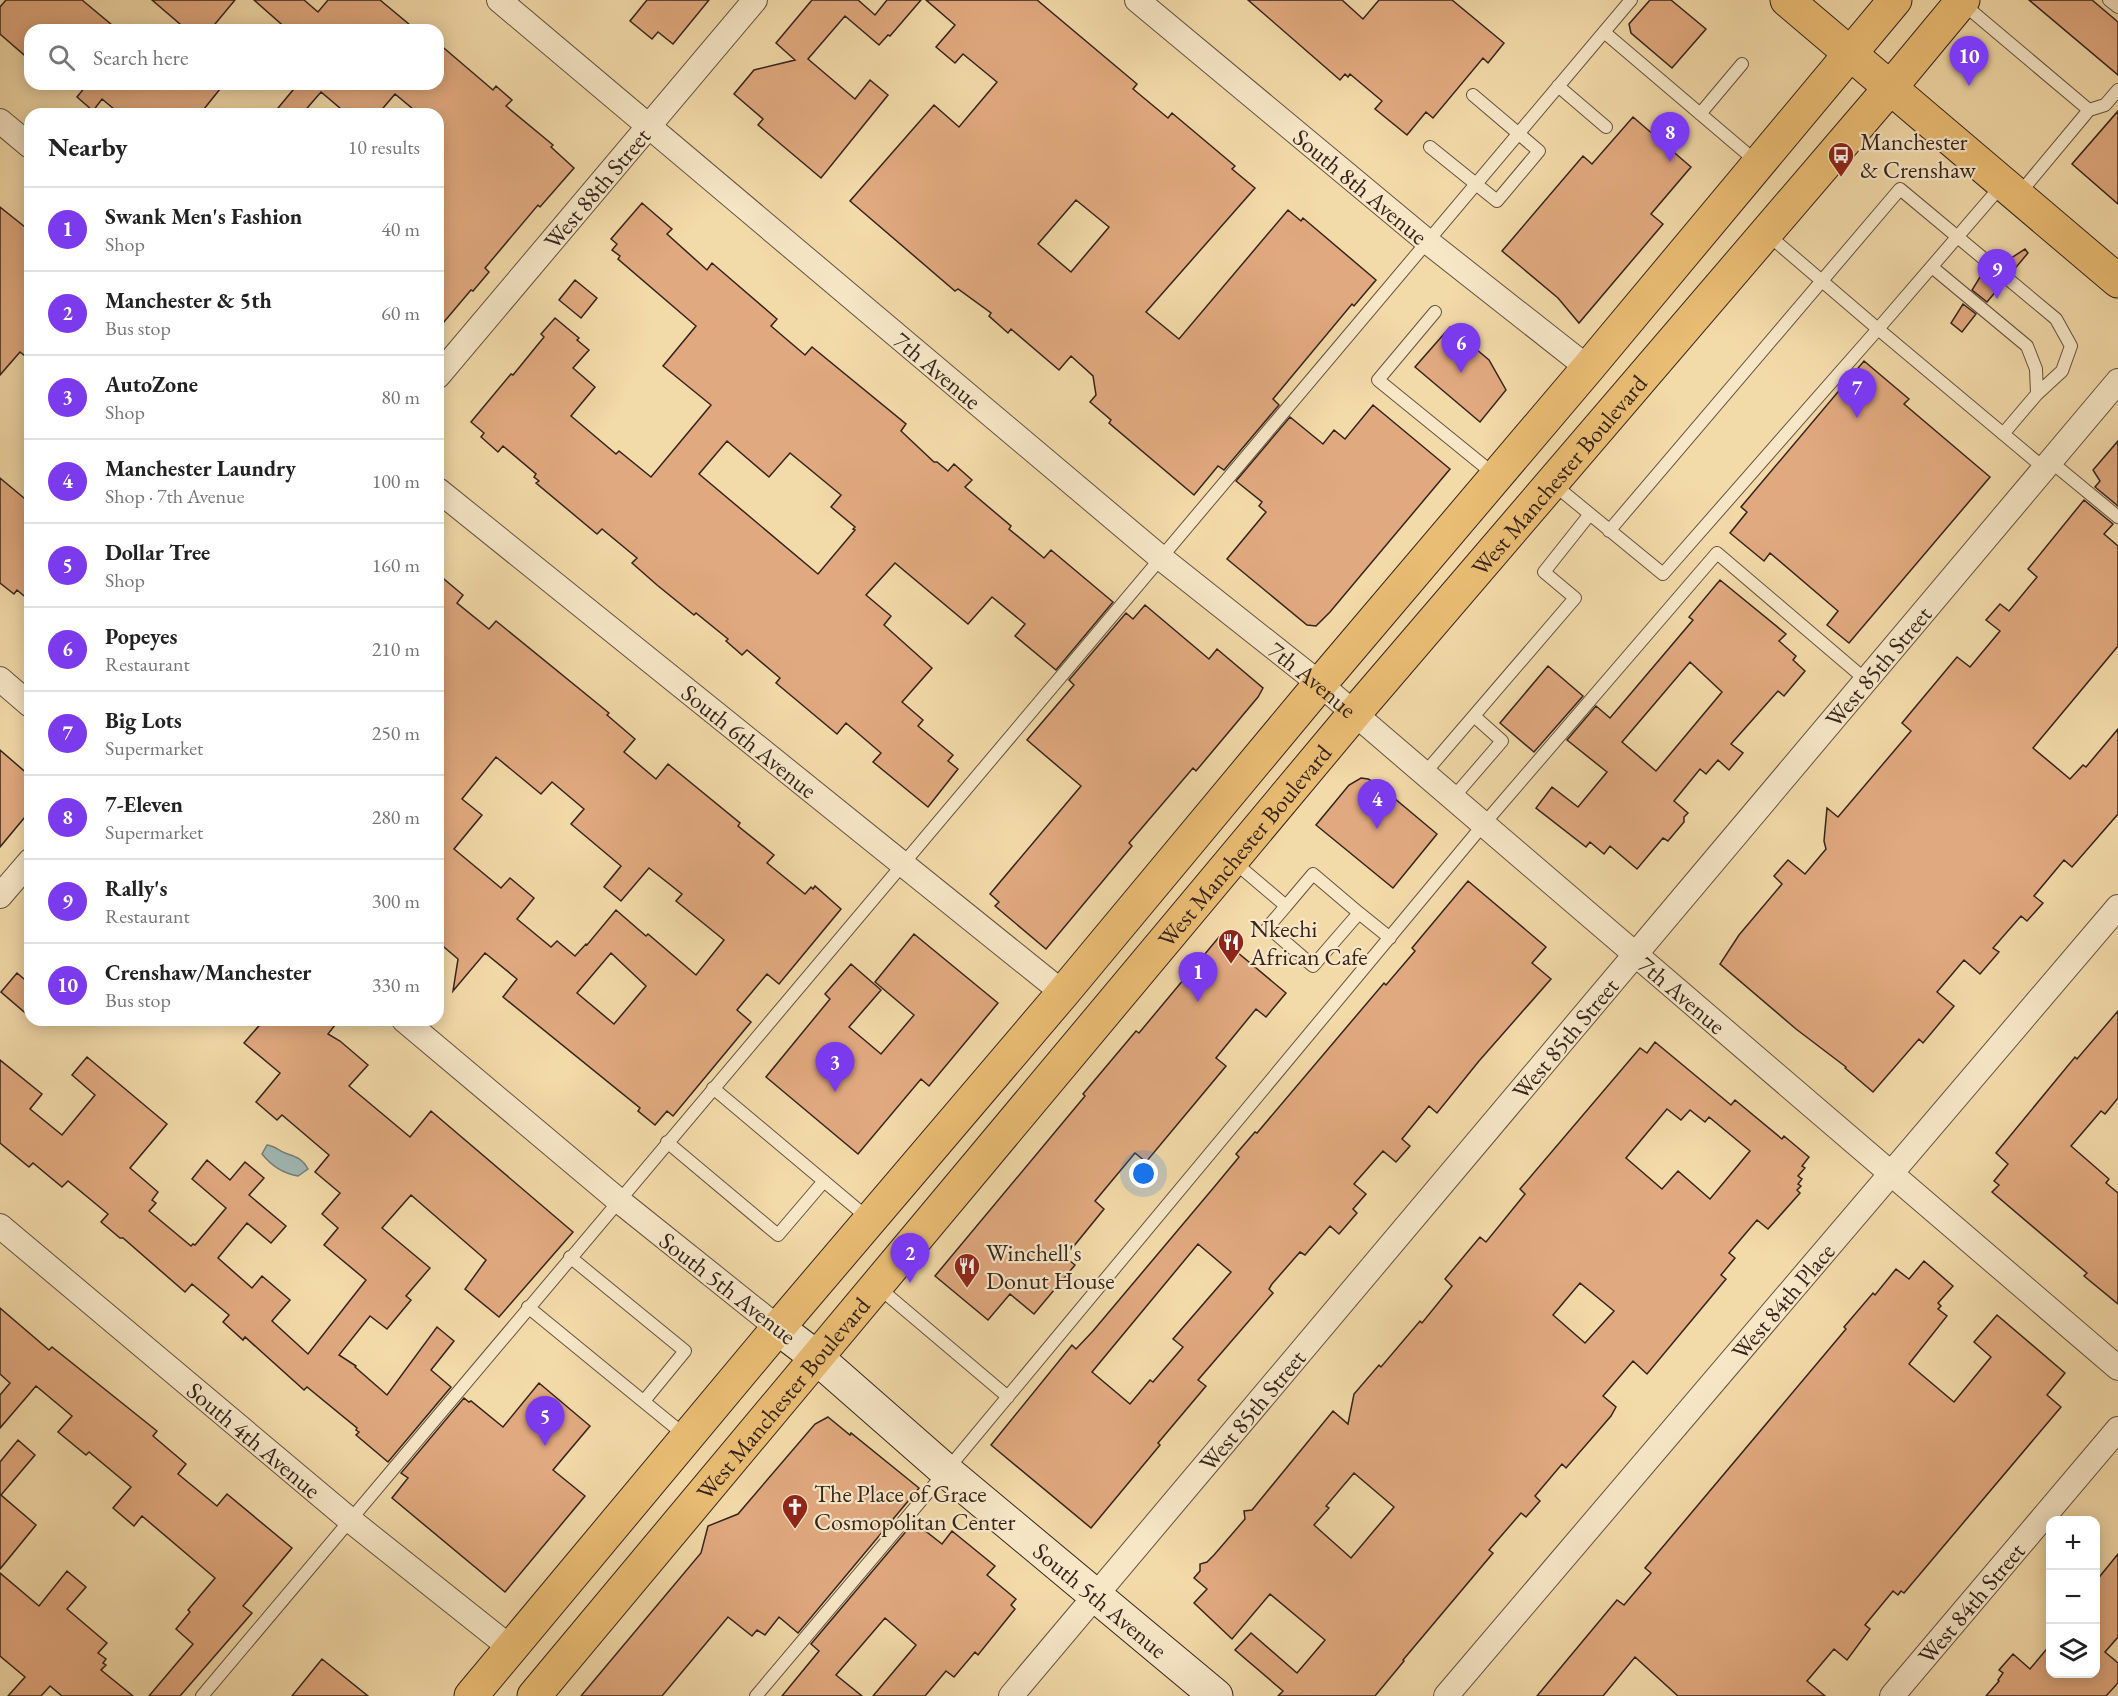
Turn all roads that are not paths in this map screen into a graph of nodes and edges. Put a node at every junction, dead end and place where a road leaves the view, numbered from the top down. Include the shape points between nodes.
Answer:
1 (499, 0) edge
2 (755, 0) edge
3 (1137, 0) edge
4 (1630, 0) edge
5 (1787, 0) edge
6 (1895, 0) edge
7 (2109, 0) edge
8 (1962, 1) edge
9 (2118, 7) edge
10 (1604, 32) junction
11 (1850, 54) junction
12 (1742, 64) dead end
13 (1558, 86) junction
14 (1890, 88) junction
15 (2118, 90) edge
16 (1473, 95) dead end
17 (2090, 110) junction
18 (1700, 114) junction
19 (0, 121) edge
20 (649, 126) junction
21 (1606, 127) dead end
22 (1519, 133) junction
23 (24, 141) edge
24 (1430, 147) dead end
25 (1758, 163) junction
26 (1476, 184) junction
27 (2010, 190) junction
28 (1766, 233) junction
29 (1959, 236) junction
30 (1428, 242) junction
31 (1932, 267) junction
32 (1821, 280) junction
33 (2118, 281) edge
34 (1435, 312) dead end
35 (1878, 329) junction
36 (1588, 368) junction
37 (444, 369) edge
38 (2118, 381) edge
39 (2037, 394) junction
40 (2003, 434) junction
41 (2047, 465) junction
42 (1496, 476) junction
43 (1551, 483) junction
44 (444, 495) edge
45 (1590, 514) junction
46 (2118, 517) edge
47 (1610, 531) junction
48 (1161, 558) junction
49 (0, 679) edge
50 (1866, 680) junction
51 (1320, 684) junction
52 (24, 700) edge
53 (1354, 714) junction
54 (1474, 716) junction
55 (1424, 774) junction
56 (1452, 799) junction
57 (1483, 825) junction
58 (1232, 860) junction
59 (902, 863) junction
60 (24, 868) edge
61 (0, 896) edge
62 (1286, 906) junction
63 (2118, 907) edge
64 (1359, 913) junction
65 (1390, 938) junction
66 (1635, 956) junction
67 (1063, 993) junction
68 (411, 1026) edge
69 (713, 1088) junction
70 (667, 1142) junction
71 (1891, 1174) junction
72 (824, 1181) junction
73 (618, 1200) junction
74 (870, 1220) junction
75 (0, 1226) edge
76 (570, 1257) junction
77 (876, 1285) junction
78 (528, 1307) junction
79 (778, 1328) junction
80 (816, 1357) junction
81 (2118, 1368) edge
82 (1008, 1397) junction
83 (644, 1401) junction
84 (2118, 1429) edge
85 (688, 1437) junction
86 (946, 1471) junction
87 (350, 1520) junction
88 (1096, 1596) junction
89 (512, 1649) junction
90 (202, 1696) edge
91 (471, 1696) edge
92 (534, 1696) edge
93 (756, 1696) edge
94 (1011, 1696) edge
95 (1216, 1696) edge
96 (1446, 1696) edge
97 (1892, 1696) edge

1 - 20 street, 7th Avenue
2 - 20 street, West 88th Street
3 - 30 street, South 8th Avenue
4 - 10 lane
5 - 11 main road
6 - 11 main road, West Manchester Boulevard
7 - 9 lane
8 - 14 main road, West Manchester Boulevard
8 - 17 lane
10 - 13 lane
10 - 18 lane
11 - 14 main road
11 - 25 main road, West Manchester Boulevard
12 - 18 lane
13 - 21 lane
13 - 22 lane
14 - 27 main road
14 - 28 main road, West Manchester Boulevard
15 - 17 lane via 2105,105
16 - 22 lane
17 - 27 lane
18 - 25 lane
19 - 23 street
20 - 37 street, West 88th Street
20 - 48 street, 7th Avenue
22 - 26 lane
22 - 26 lane via 1539,151 1497,201
24 - 26 lane
25 - 36 main road, West Manchester Boulevard
26 - 30 lane
27 - 29 lane
27 - 33 main road
28 - 32 lane
28 - 43 main road, West Manchester Boulevard
29 - 31 lane
29 - 32 lane via 1900,189
29 - 39 lane via 2056,319 2071,346 2062,371
30 - 36 street, South 8th Avenue
30 - 48 lane
31 - 35 lane
31 - 39 lane via 2027,346 2036,369
32 - 35 lane
32 - 47 lane
34 - 42 lane via 1378,380
35 - 40 lane
35 - 47 lane via 1663,574
36 - 42 main road, West Manchester Boulevard
38 - 41 street, West 85th Street
39 - 40 lane
40 - 41 lane
41 - 46 lane
41 - 50 street, West 85th Street
42 - 51 main road, West Manchester Boulevard
43 - 45 lane
43 - 53 main road, West Manchester Boulevard
44 - 59 street, South 6th Avenue
45 - 47 lane
45 - 54 lane via 1544,572 1575,598
48 - 51 street, 7th Avenue
48 - 59 lane
49 - 52 street
50 - 57 lane via 1717,553
50 - 66 street, West 85th Street
51 - 53 street, 7th Avenue
51 - 67 main road, West Manchester Boulevard
53 - 55 street, 7th Avenue
53 - 58 main road, West Manchester Boulevard
54 - 55 lane
54 - 56 lane via 1502,741
55 - 56 street, 7th Avenue
56 - 57 street, 7th Avenue
57 - 65 lane
57 - 66 street, 7th Avenue
58 - 62 lane
58 - 77 main road, West Manchester Boulevard
59 - 67 street, South 6th Avenue
59 - 69 lane
60 - 61 street
62 - 64 lane via 1313,874
62 - 64 lane via 1268,927 1314,966
63 - 71 street, West 84th Place
64 - 65 lane
65 - 82 lane
66 - 71 street, 7th Avenue
66 - 88 street, West 85th Street
67 - 74 main road, West Manchester Boulevard
68 - 73 street, South 5th Avenue
69 - 70 lane
69 - 72 lane
70 - 72 lane via 778,1235
70 - 73 lane
71 - 81 street, 7th Avenue
71 - 96 street, West 84th Place
72 - 74 lane
73 - 76 lane
73 - 79 street, South 5th Avenue
74 - 79 main road, West Manchester Boulevard
75 - 87 street, South 4th Avenue
76 - 78 lane
76 - 83 lane via 685,1351
77 - 80 main road, West Manchester Boulevard
77 - 82 lane
78 - 83 lane
78 - 87 lane
79 - 80 street, South 5th Avenue
79 - 85 main road, West Manchester Boulevard
80 - 86 street, South 5th Avenue
80 - 92 main road, West Manchester Boulevard
82 - 86 lane
83 - 85 lane
84 - 97 street, West 84th Street
85 - 89 main road, West Manchester Boulevard
86 - 88 street, South 5th Avenue
86 - 93 lane
87 - 89 street, South 4th Avenue
87 - 90 lane
88 - 94 street, West 85th Street
88 - 95 street, South 5th Avenue
89 - 91 main road, West Manchester Boulevard

